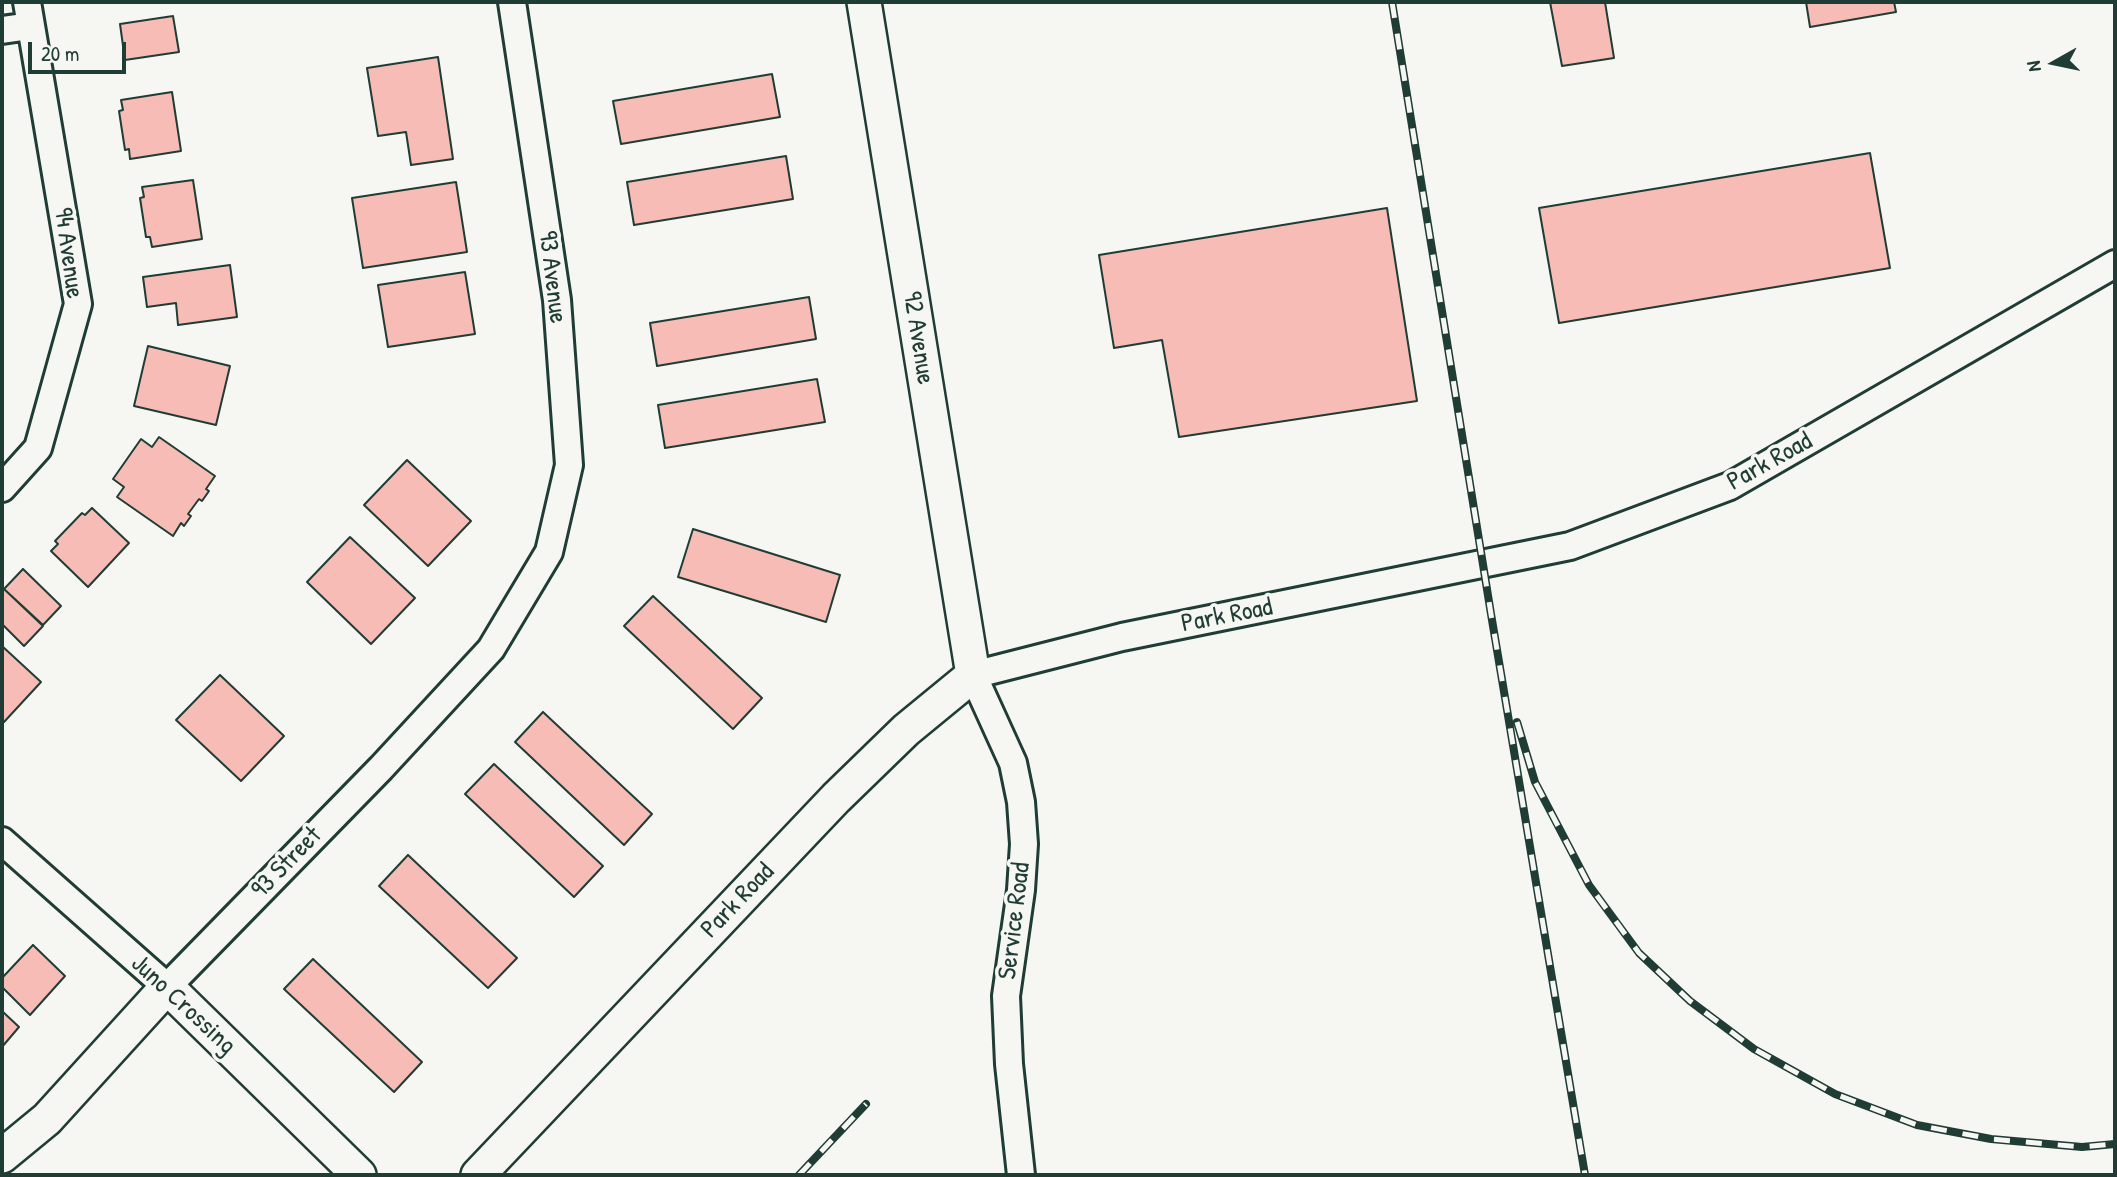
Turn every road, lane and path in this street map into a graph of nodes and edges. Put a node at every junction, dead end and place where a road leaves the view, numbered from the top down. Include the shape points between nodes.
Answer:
1 (512, 2) edge
2 (864, 2) edge
3 (28, 14) edge
4 (2, 30) edge
5 (2115, 264) edge
6 (2, 488) edge
7 (549, 552) joint
8 (973, 675) junction
9 (2, 841) edge
10 (167, 987) junction
11 (2, 1156) edge
12 (359, 1175) edge
13 (478, 1175) edge
14 (1021, 1175) edge

1 - 7 street, 93 Avenue via 557,300 569,465
2 - 8 street, 92 Avenue
3 - 4 street
3 - 6 street, 94 Avenue via 78,304 37,448
5 - 8 street, Park Road via 1730,486 1570,546 1122,637
7 - 10 street, 93 Street via 491,649
8 - 13 street, Park Road via 906,730 836,798
8 - 14 street, Service Road via 1013,764 1021,802 1024,844 1006,996
9 - 10 street, Juno Crossing
10 - 11 street, 93 Street via 47,1119
10 - 12 street, Juno Crossing

